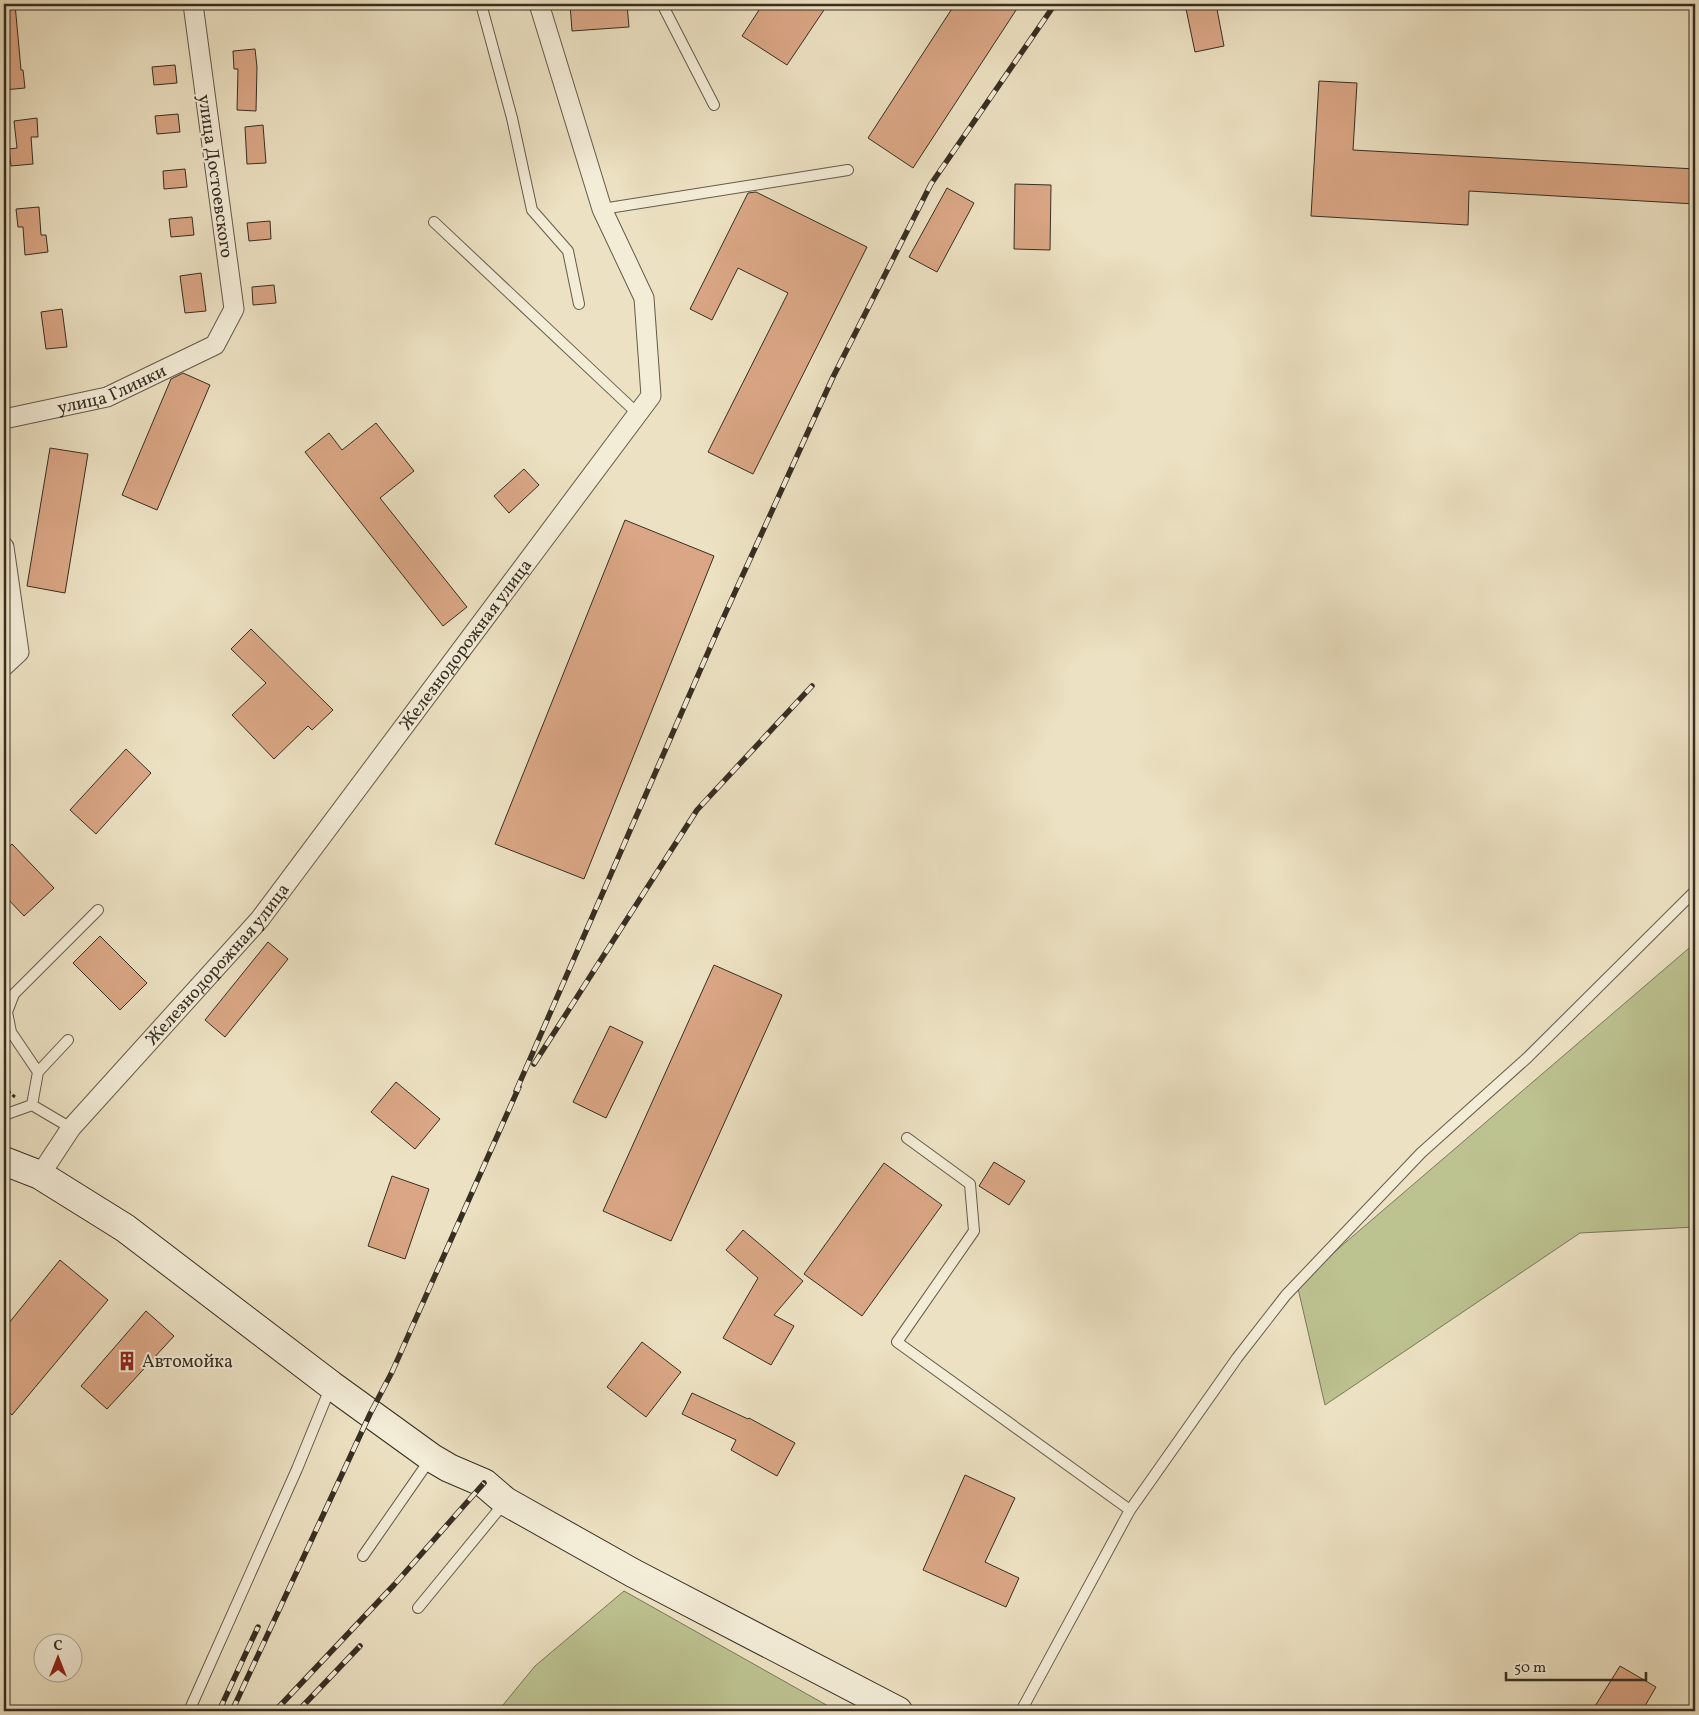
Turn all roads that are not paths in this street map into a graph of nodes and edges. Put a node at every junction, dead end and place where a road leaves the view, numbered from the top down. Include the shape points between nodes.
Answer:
1 (193, 4) edge
2 (480, 4) edge
3 (539, 4) edge
4 (662, 4) edge
5 (714, 105) dead end
6 (848, 170) dead end
7 (602, 209) junction
8 (434, 222) dead end
9 (579, 304) dead end
10 (215, 345) joint
11 (638, 414) junction
12 (4, 419) edge
13 (4, 547) edge
14 (4, 666) edge
15 (1695, 891) edge
16 (98, 910) dead end
17 (68, 1040) dead end
18 (38, 1072) junction
19 (32, 1105) junction
20 (4, 1115) edge
21 (71, 1128) junction
22 (907, 1138) dead end
23 (4, 1161) edge
24 (40, 1175) junction
25 (331, 1385) junction
26 (432, 1458) junction
27 (505, 1501) junction
28 (1130, 1510) junction
29 (364, 1556) dead end
30 (418, 1608) dead end
31 (884, 1708) edge
32 (189, 1711) edge
33 (1021, 1711) edge

1 - 10 street, улица Достоевского via 234,309
2 - 9 lane via 512,118 532,210 568,251
3 - 7 street, Железнодорожная улица
4 - 5 lane
6 - 7 lane
7 - 11 street, Железнодорожная улица via 644,298 651,396
8 - 11 lane
10 - 12 street, улица Глинки via 107,397
11 - 21 street, Железнодорожная улица via 260,919
13 - 14 street via 20,652
15 - 28 lane via 1527,1058 1421,1153 1286,1295 1236,1358
16 - 18 lane via 14,994 7,1012 11,1032
17 - 18 lane
18 - 19 lane
19 - 20 lane
19 - 21 lane
21 - 24 street, Железнодорожная улица
22 - 28 lane via 970,1184 974,1231 897,1342
23 - 24 main road
24 - 25 main road via 125,1228
25 - 26 main road
25 - 32 lane
26 - 27 main road via 484,1483
26 - 29 lane
27 - 30 lane
27 - 31 main road
28 - 33 lane

